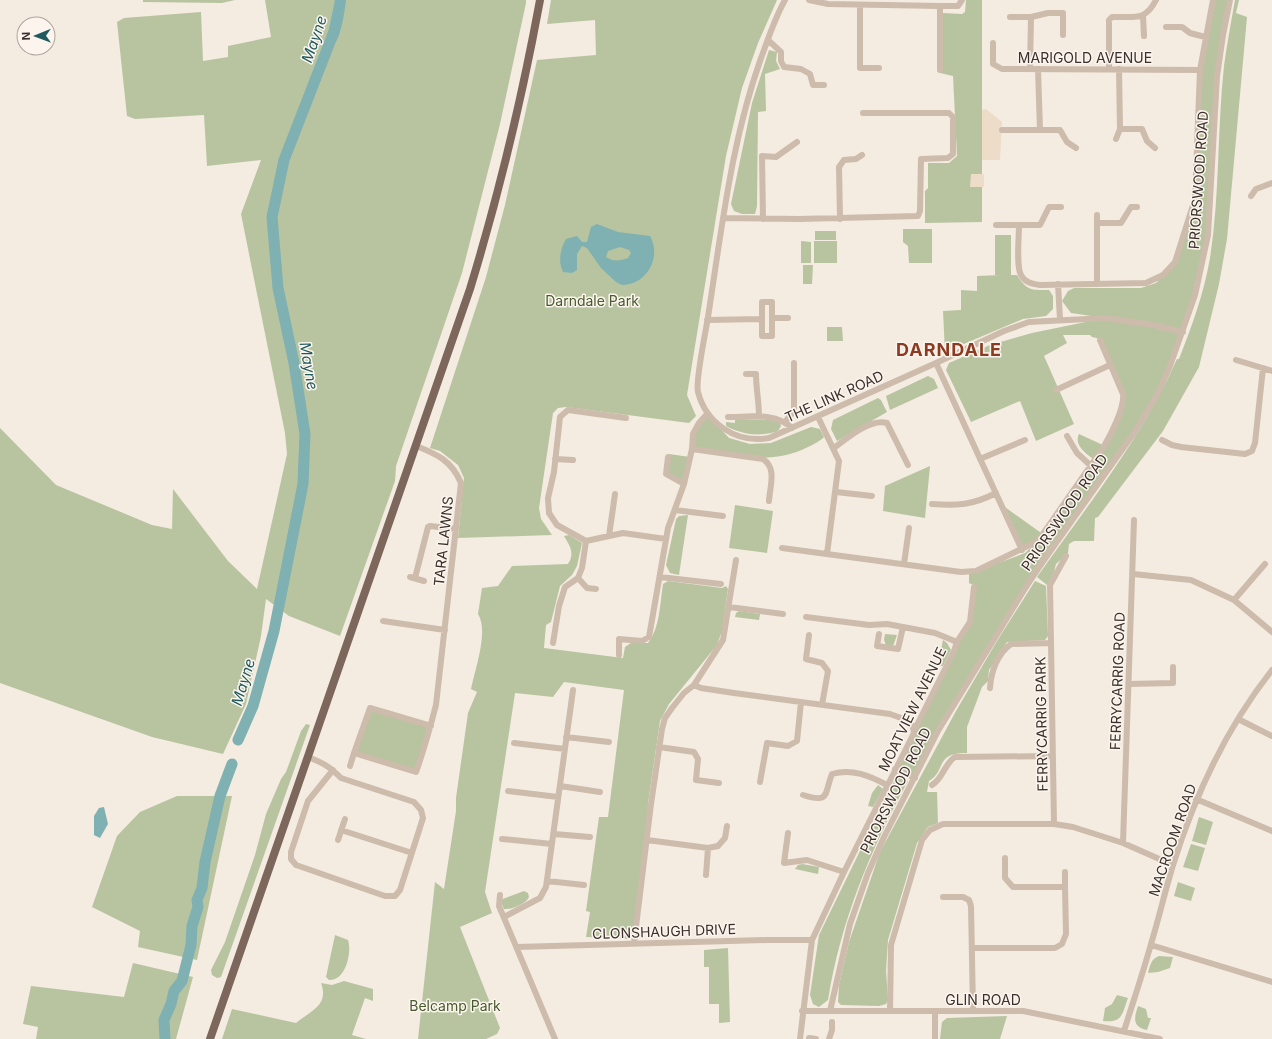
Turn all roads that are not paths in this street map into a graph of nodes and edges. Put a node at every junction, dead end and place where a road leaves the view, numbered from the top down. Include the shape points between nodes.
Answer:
1 (540, 0) edge
2 (785, 0) edge
3 (809, 0) edge
4 (962, 0) edge
5 (1156, 0) edge
6 (1213, 0) edge
7 (1230, 0) edge
8 (832, 2) edge
9 (860, 5) junction
10 (940, 6) junction
11 (1144, 16) junction
12 (1010, 17) dead end
13 (1031, 17) junction
14 (1166, 27) dead end
15 (1063, 35) dead end
16 (1144, 36) dead end
17 (1205, 37) junction
18 (768, 40) junction
19 (993, 43) dead end
20 (879, 68) dead end
21 (1030, 69) junction
22 (1038, 69) junction
23 (1109, 69) junction
24 (1120, 69) junction
25 (940, 70) dead end
26 (1200, 70) junction
27 (824, 85) dead end
28 (863, 113) dead end
29 (1120, 129) junction
30 (1002, 130) dead end
31 (1040, 130) junction
32 (1116, 139) dead end
33 (797, 142) dead end
34 (1076, 148) dead end
35 (1155, 148) dead end
36 (862, 155) dead end
37 (1272, 183) edge
38 (1251, 196) dead end
39 (1061, 207) dead end
40 (1137, 207) dead end
41 (1097, 215) dead end
42 (724, 218) junction
43 (763, 219) junction
44 (840, 219) junction
45 (1097, 223) junction
46 (996, 225) dead end
47 (1019, 225) junction
48 (1097, 283) junction
49 (1058, 284) junction
50 (772, 318) junction
51 (788, 318) dead end
52 (762, 319) junction
53 (707, 320) junction
54 (1060, 320) junction
55 (1182, 332) junction
56 (1100, 340) dead end
57 (1236, 360) dead end
58 (936, 363) junction
59 (794, 364) dead end
60 (1110, 365) junction
61 (1263, 368) junction
62 (1272, 371) edge
63 (746, 374) dead end
64 (1056, 390) dead end
65 (707, 414) junction
66 (758, 416) junction
67 (728, 417) dead end
68 (818, 417) junction
69 (626, 418) dead end
70 (785, 422) junction
71 (792, 428) junction
72 (1067, 436) dead end
73 (1025, 440) dead end
74 (1162, 440) dead end
75 (416, 446) junction
76 (834, 448) junction
77 (692, 449) junction
78 (668, 457) dead end
79 (555, 459) junction
80 (980, 459) junction
81 (573, 460) dead end
82 (908, 465) dead end
83 (1090, 465) junction
84 (684, 484) junction
85 (836, 492) junction
86 (996, 493) junction
87 (615, 494) dead end
88 (872, 496) dead end
89 (769, 501) dead end
90 (932, 504) dead end
91 (675, 510) junction
92 (723, 516) dead end
93 (1134, 520) dead end
94 (909, 528) dead end
95 (456, 529) junction
96 (609, 536) junction
97 (666, 539) junction
98 (586, 541) junction
99 (782, 548) dead end
100 (1022, 550) junction
101 (827, 554) junction
102 (1066, 556) dead end
103 (736, 560) dead end
104 (904, 564) junction
105 (1265, 564) dead end
106 (1133, 574) junction
107 (660, 577) junction
108 (578, 578) junction
109 (424, 581) dead end
110 (721, 584) dead end
111 (974, 587) dead end
112 (596, 589) dead end
113 (1234, 600) junction
114 (729, 607) junction
115 (783, 614) dead end
116 (806, 617) dead end
117 (382, 621) dead end
118 (902, 627) junction
119 (445, 630) junction
120 (1272, 632) edge
121 (879, 634) dead end
122 (809, 635) dead end
123 (956, 642) junction
124 (553, 643) dead end
125 (1051, 643) junction
126 (618, 654) dead end
127 (1173, 667) dead end
128 (1272, 670) edge
129 (694, 684) junction
130 (1129, 684) junction
131 (990, 688) dead end
132 (573, 690) dead end
133 (801, 702) junction
134 (822, 705) junction
135 (1238, 719) junction
136 (431, 726) junction
137 (913, 727) junction
138 (1272, 736) edge
139 (566, 737) junction
140 (609, 742) dead end
141 (514, 743) dead end
142 (659, 747) junction
143 (565, 749) junction
144 (354, 753) junction
145 (308, 756) junction
146 (1053, 756) junction
147 (350, 766) dead end
148 (895, 769) junction
149 (333, 770) junction
150 (915, 778) junction
151 (760, 782) dead end
152 (719, 783) dead end
153 (932, 784) dead end
154 (887, 785) junction
155 (560, 786) junction
156 (508, 791) dead end
157 (600, 792) dead end
158 (803, 795) dead end
159 (558, 797) junction
160 (1196, 799) junction
161 (345, 819) dead end
162 (1054, 824) junction
163 (728, 826) dead end
164 (341, 830) junction
165 (1272, 831) edge
166 (788, 833) dead end
167 (554, 834) junction
168 (590, 837) dead end
169 (502, 839) dead end
170 (338, 840) dead end
171 (647, 840) junction
172 (1123, 843) junction
173 (552, 844) junction
174 (708, 848) junction
175 (412, 853) junction
176 (1005, 858) dead end
177 (1173, 865) junction
178 (844, 872) junction
179 (1065, 872) dead end
180 (706, 875) dead end
181 (547, 881) junction
182 (584, 885) dead end
183 (1065, 886) junction
184 (500, 895) dead end
185 (942, 897) dead end
186 (504, 917) junction
187 (812, 940) junction
188 (634, 943) junction
189 (1151, 945) junction
190 (517, 947) junction
191 (972, 948) junction
192 (1272, 982) edge
193 (974, 1010) junction
194 (802, 1011) junction
195 (830, 1011) junction
196 (890, 1011) junction
197 (935, 1011) junction
198 (832, 1022) dead end
199 (1124, 1031) junction
200 (809, 1038) dead end
201 (210, 1039) edge
202 (555, 1039) edge
203 (800, 1039) edge
204 (816, 1039) edge
205 (829, 1039) edge
206 (934, 1039) edge
207 (1160, 1039) edge

1 - 75 main road via 515,121 486,235
2 - 18 street via 777,13
3 - 8 street
4 - 10 street via 958,6
5 - 11 street
6 - 17 street
7 - 55 street, PRIORSWOOD ROAD via 1217,76 1208,235 1195,295
8 - 9 street
9 - 10 street
9 - 20 street via 860,68
10 - 25 street
11 - 16 street
11 - 23 street via 1112,17 1109,20
12 - 13 street
13 - 15 street via 1063,12
13 - 21 street
14 - 17 street via 1182,27 1190,33
17 - 26 street
18 - 27 street via 781,52 784,67 801,69 810,74 813,85
18 - 42 street via 751,87 738,136
19 - 21 street, MARIGOLD AVENUE via 993,64 1002,69
21 - 22 street, MARIGOLD AVENUE
22 - 23 street, MARIGOLD AVENUE
22 - 31 street
23 - 24 street, MARIGOLD AVENUE
24 - 26 street, MARIGOLD AVENUE
24 - 29 street
26 - 48 street via 1195,199 1175,262 1163,275 1146,283
28 - 44 street via 949,113 952,117 953,154 948,158 921,159 918,216
29 - 32 street
29 - 35 street via 1142,129 1147,141
30 - 31 street
31 - 34 street via 1060,130 1067,142
33 - 43 street via 776,156 762,156
36 - 44 street via 856,160 844,160 839,167
37 - 38 street via 1256,189
39 - 47 street via 1049,207 1040,225
40 - 45 street via 1131,207 1121,222
41 - 45 street
42 - 43 street
42 - 53 street
43 - 44 street
45 - 48 street
46 - 47 street
47 - 49 street via 1021,276 1029,283
48 - 49 street
49 - 54 street
50 - 51 street
50 - 52 street via 772,302 762,302
50 - 52 street via 772,336 762,336
52 - 53 street
53 - 65 street via 698,390
54 - 55 street, THE LINK ROAD via 1106,318
54 - 58 street, THE LINK ROAD via 1029,322 1004,330
55 - 150 street, PRIORSWOOD ROAD via 1157,395 1134,433 1032,577 945,719
56 - 60 street
57 - 61 street
58 - 68 street, THE LINK ROAD
58 - 80 street
59 - 70 street via 794,411
60 - 64 street
60 - 83 street via 1123,394 1123,402 1110,437
61 - 62 street
61 - 74 street via 1256,443 1252,451 1245,454 1181,447
63 - 66 street via 756,374
65 - 71 street, THE LINK ROAD via 718,426 750,440 769,438
65 - 77 street via 693,434
66 - 67 street
66 - 70 street via 771,416
68 - 71 street, THE LINK ROAD
68 - 76 street
69 - 79 street via 568,410 560,417
70 - 71 street
72 - 83 street via 1076,453
73 - 80 street
75 - 95 street, TARA LAWNS via 438,454 458,475 461,483
75 - 145 main road
76 - 82 street via 850,435 884,422 887,423
76 - 85 street via 839,461
77 - 84 street
77 - 89 street via 763,459 769,463 772,470
78 - 84 street via 666,474
79 - 81 street
79 - 98 street via 548,498 549,513 557,525
80 - 86 street
83 - 100 street via 1038,540
84 - 91 street
85 - 88 street
85 - 101 street
86 - 90 street via 968,504
86 - 100 street
87 - 96 street
91 - 92 street
91 - 97 street
93 - 106 street, FERRYCARRIG ROAD
94 - 104 street
95 - 109 street via 428,527 412,578
95 - 119 street, TARA LAWNS
96 - 97 street via 623,533
96 - 98 street
97 - 107 street
98 - 108 street
99 - 101 street
100 - 104 street via 976,571 961,572
101 - 104 street
102 - 125 street via 1050,585
103 - 114 street
105 - 113 street
106 - 113 street via 1191,580
106 - 130 street, FERRYCARRIG ROAD
107 - 110 street
107 - 126 street via 649,636 642,641 619,639
108 - 112 street via 587,588
108 - 124 street via 564,587
111 - 123 street, MOATVIEW AVENUE via 970,622
113 - 120 street
114 - 115 street
114 - 129 street via 722,640
116 - 118 street, MOATVIEW AVENUE
117 - 119 street
118 - 121 street via 898,650 877,646
118 - 123 street, MOATVIEW AVENUE via 935,633
119 - 136 street, TARA LAWNS
122 - 134 street via 806,659 822,663 828,670
123 - 137 street, MOATVIEW AVENUE via 922,716
125 - 131 street, FERRYCARRIG PARK via 1012,644 992,670
125 - 146 street, FERRYCARRIG PARK
127 - 130 street via 1173,683
128 - 135 street, MACROOM ROAD via 1252,695
129 - 133 street via 701,688
129 - 142 street via 684,692 665,718
130 - 172 street, FERRYCARRIG ROAD
132 - 139 street
133 - 134 street
133 - 151 street via 797,741 788,746 767,743
134 - 137 street via 890,714
135 - 138 street
135 - 160 street, MACROOM ROAD
136 - 144 street via 370,708
136 - 144 street, TARA LAWNS via 416,772
137 - 148 street, MOATVIEW AVENUE via 914,733
139 - 140 street
139 - 143 street
141 - 143 street
142 - 152 street via 694,752 698,759 696,780
142 - 171 street
143 - 155 street
144 - 147 street
145 - 149 street via 327,764
145 - 201 main road
146 - 153 street via 954,757 948,761 936,782
146 - 162 street, FERRYCARRIG PARK
148 - 150 street
148 - 154 street, MOATVIEW AVENUE
149 - 175 street via 341,778 414,802 421,810 423,818
149 - 175 street via 308,801 291,852 291,859 296,865 386,896 395,896 400,890
150 - 195 street, PRIORSWOOD ROAD via 868,873 850,924
154 - 158 street, MOATVIEW AVENUE via 867,775 839,772 832,774 827,794 822,798
154 - 178 street, MOATVIEW AVENUE
155 - 157 street
155 - 159 street
156 - 159 street
159 - 167 street
160 - 165 street
160 - 177 street, MACROOM ROAD
161 - 164 street
162 - 172 street via 1073,827
162 - 196 street via 943,824 930,830 922,840 891,945
163 - 174 street via 723,842
164 - 170 street
164 - 175 street
166 - 178 street via 784,863 807,860
167 - 168 street
167 - 173 street
169 - 173 street
171 - 174 street
171 - 188 street
172 - 177 street
173 - 181 street
174 - 180 street
176 - 183 street via 1005,878 1013,887
177 - 189 street, MACROOM ROAD
178 - 187 street, MOATVIEW AVENUE
179 - 183 street
181 - 182 street
181 - 186 street via 540,898
183 - 191 street via 1066,934 1062,944 1055,948
184 - 186 street via 499,906
185 - 191 street via 963,897 969,900
186 - 190 street
187 - 188 street, CLONSHAUGH DRIVE
187 - 194 street, MOATVIEW AVENUE
188 - 190 street, CLONSHAUGH DRIVE
189 - 192 street
189 - 199 street, MACROOM ROAD
190 - 202 street
191 - 193 street
193 - 197 street, GLIN ROAD
193 - 199 street, GLIN ROAD via 1039,1013
194 - 195 street, GLIN ROAD
194 - 203 street, MOATVIEW AVENUE
195 - 196 street, GLIN ROAD
196 - 197 street, GLIN ROAD
197 - 206 street
198 - 205 street
199 - 207 street, GLIN ROAD
200 - 204 street

